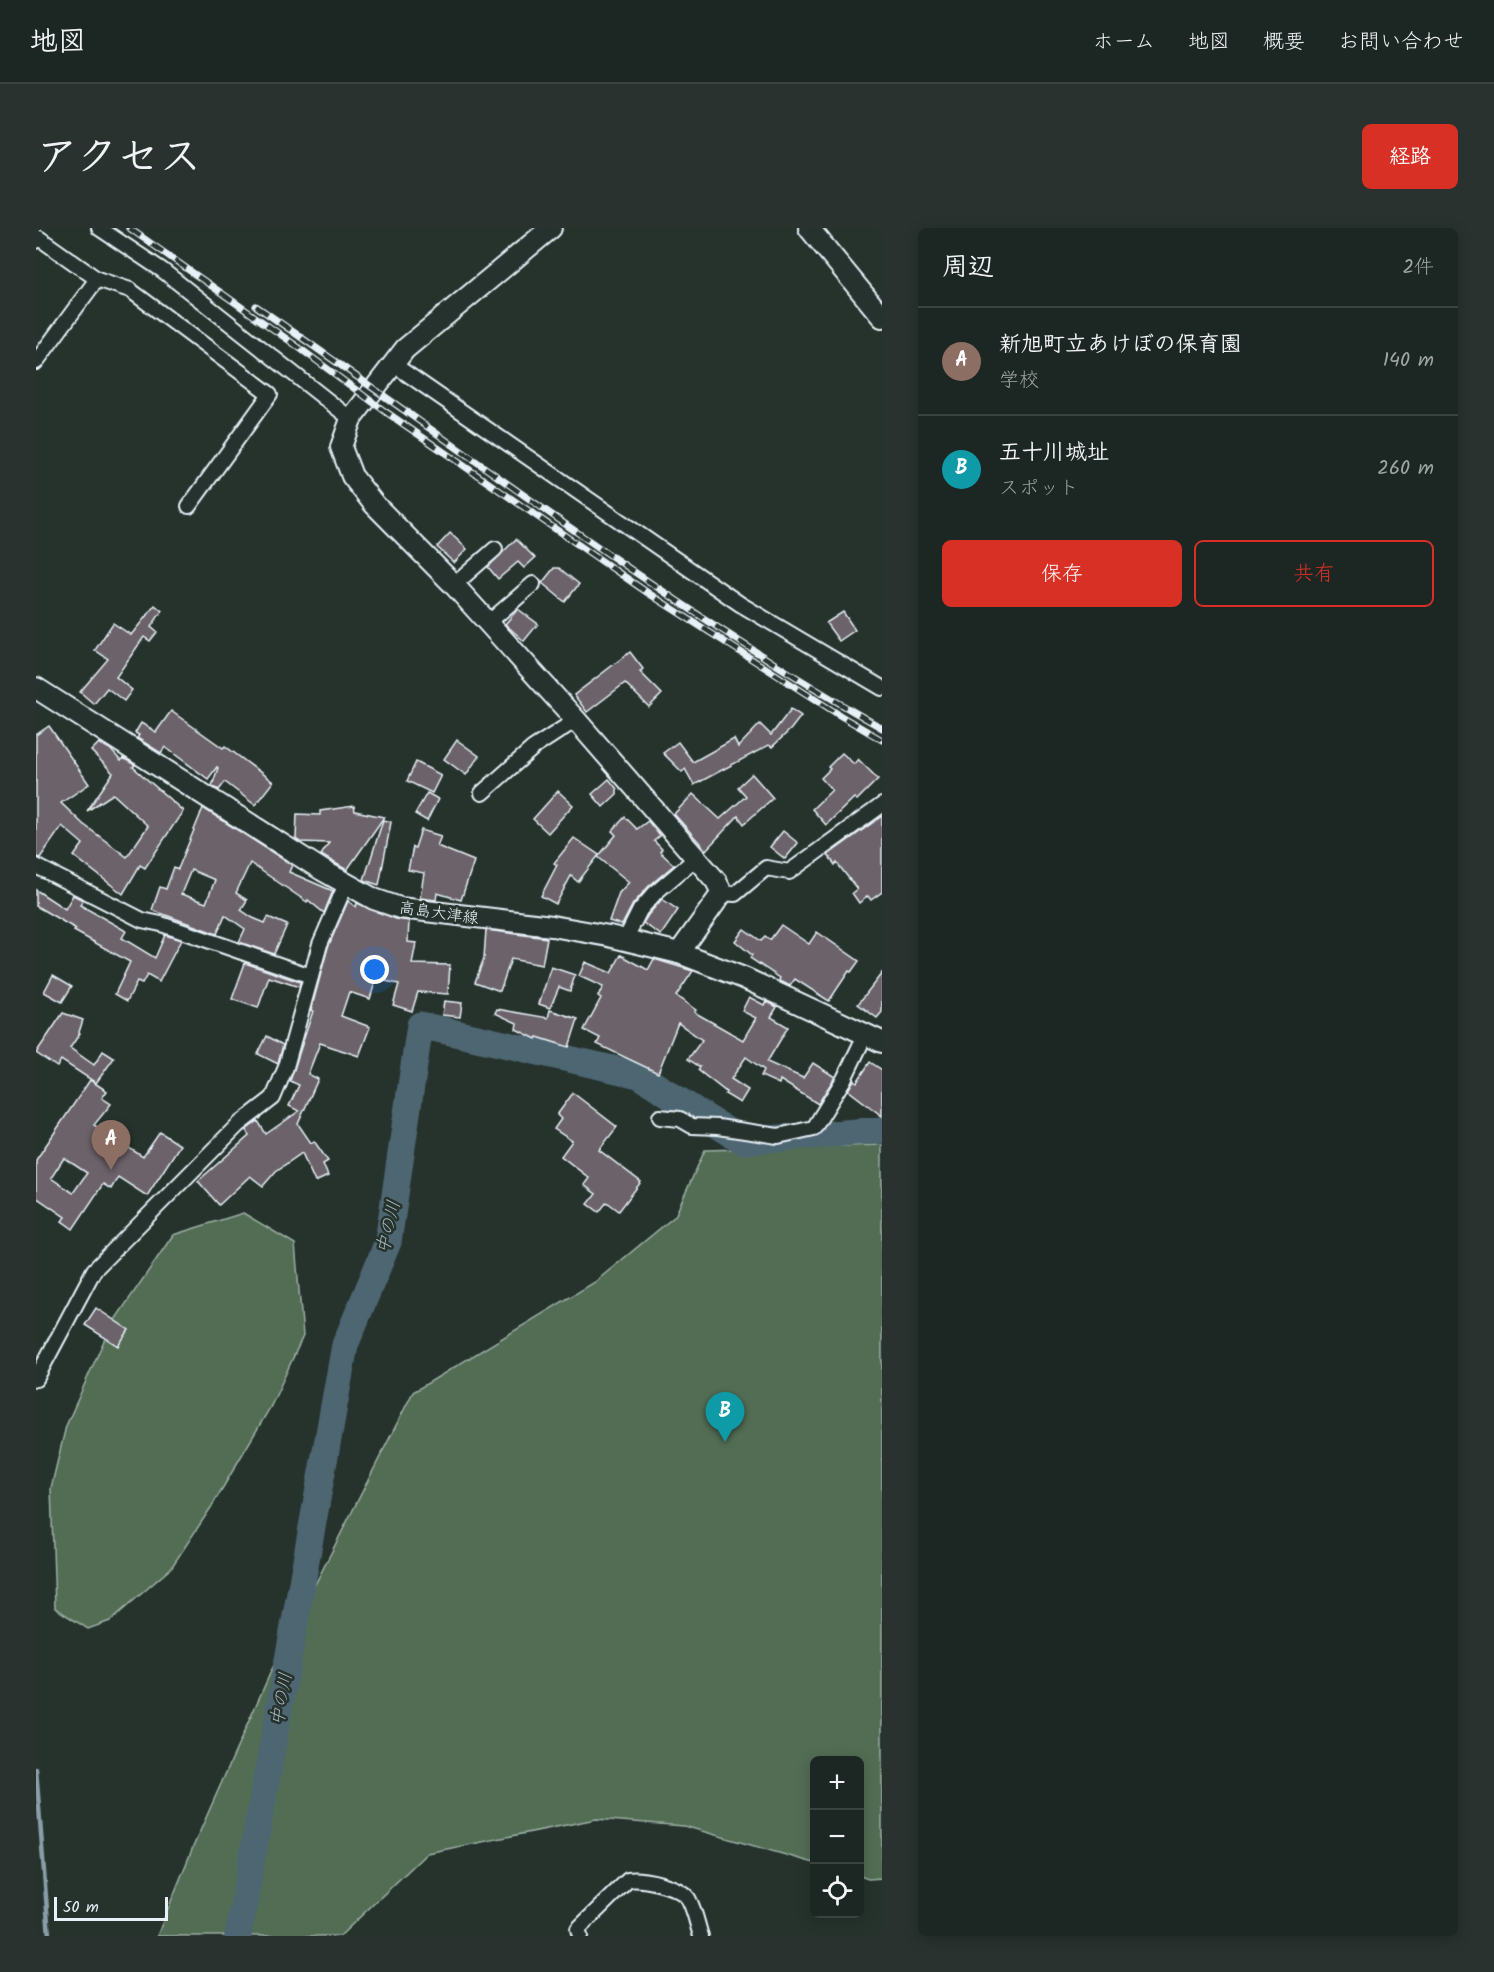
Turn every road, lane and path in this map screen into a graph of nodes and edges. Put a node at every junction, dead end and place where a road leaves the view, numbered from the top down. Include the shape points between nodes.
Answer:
1 (99, 228) edge
2 (551, 228) edge
3 (809, 228) edge
4 (40, 235) edge
5 (97, 279) junction
6 (882, 317) edge
7 (36, 362) edge
8 (393, 364) junction
9 (351, 419) junction
10 (189, 506) dead end
11 (495, 549) dead end
12 (533, 584) dead end
13 (454, 585) junction
14 (488, 623) junction
15 (36, 688) edge
16 (882, 688) edge
17 (576, 720) junction
18 (482, 793) dead end
19 (882, 805) edge
20 (696, 858) junction
21 (36, 866) edge
22 (346, 884) junction
23 (722, 893) junction
24 (625, 940) junction
25 (680, 953) junction
26 (311, 976) junction
27 (874, 1038) edge
28 (660, 1117) dead end
29 (36, 1378) edge
30 (580, 1936) edge
31 (700, 1936) edge

1 - 9 street via 162,270
2 - 8 street via 405,349
3 - 6 street
4 - 5 street
5 - 7 street
5 - 10 street via 130,290 270,394
8 - 9 street
8 - 16 street via 740,604
9 - 13 street via 341,447 352,476 374,504
11 - 13 street
12 - 14 street
13 - 14 street
14 - 17 street
15 - 22 street, 高島大津線
17 - 18 street via 533,748
17 - 20 street
19 - 23 street via 789,872 766,868 735,894
20 - 23 street
20 - 24 street via 640,910
21 - 26 street via 142,920
22 - 24 street, 高島大津線 via 400,908 552,926
22 - 26 street
23 - 25 street
24 - 25 street, 高島大津線
25 - 27 street, 高島大津線
26 - 29 street via 286,1067 273,1098 238,1125 94,1270
27 - 28 street via 814,1128 778,1136 692,1126 680,1119
30 - 31 street via 578,1929 628,1880 638,1879 676,1889 688,1898

